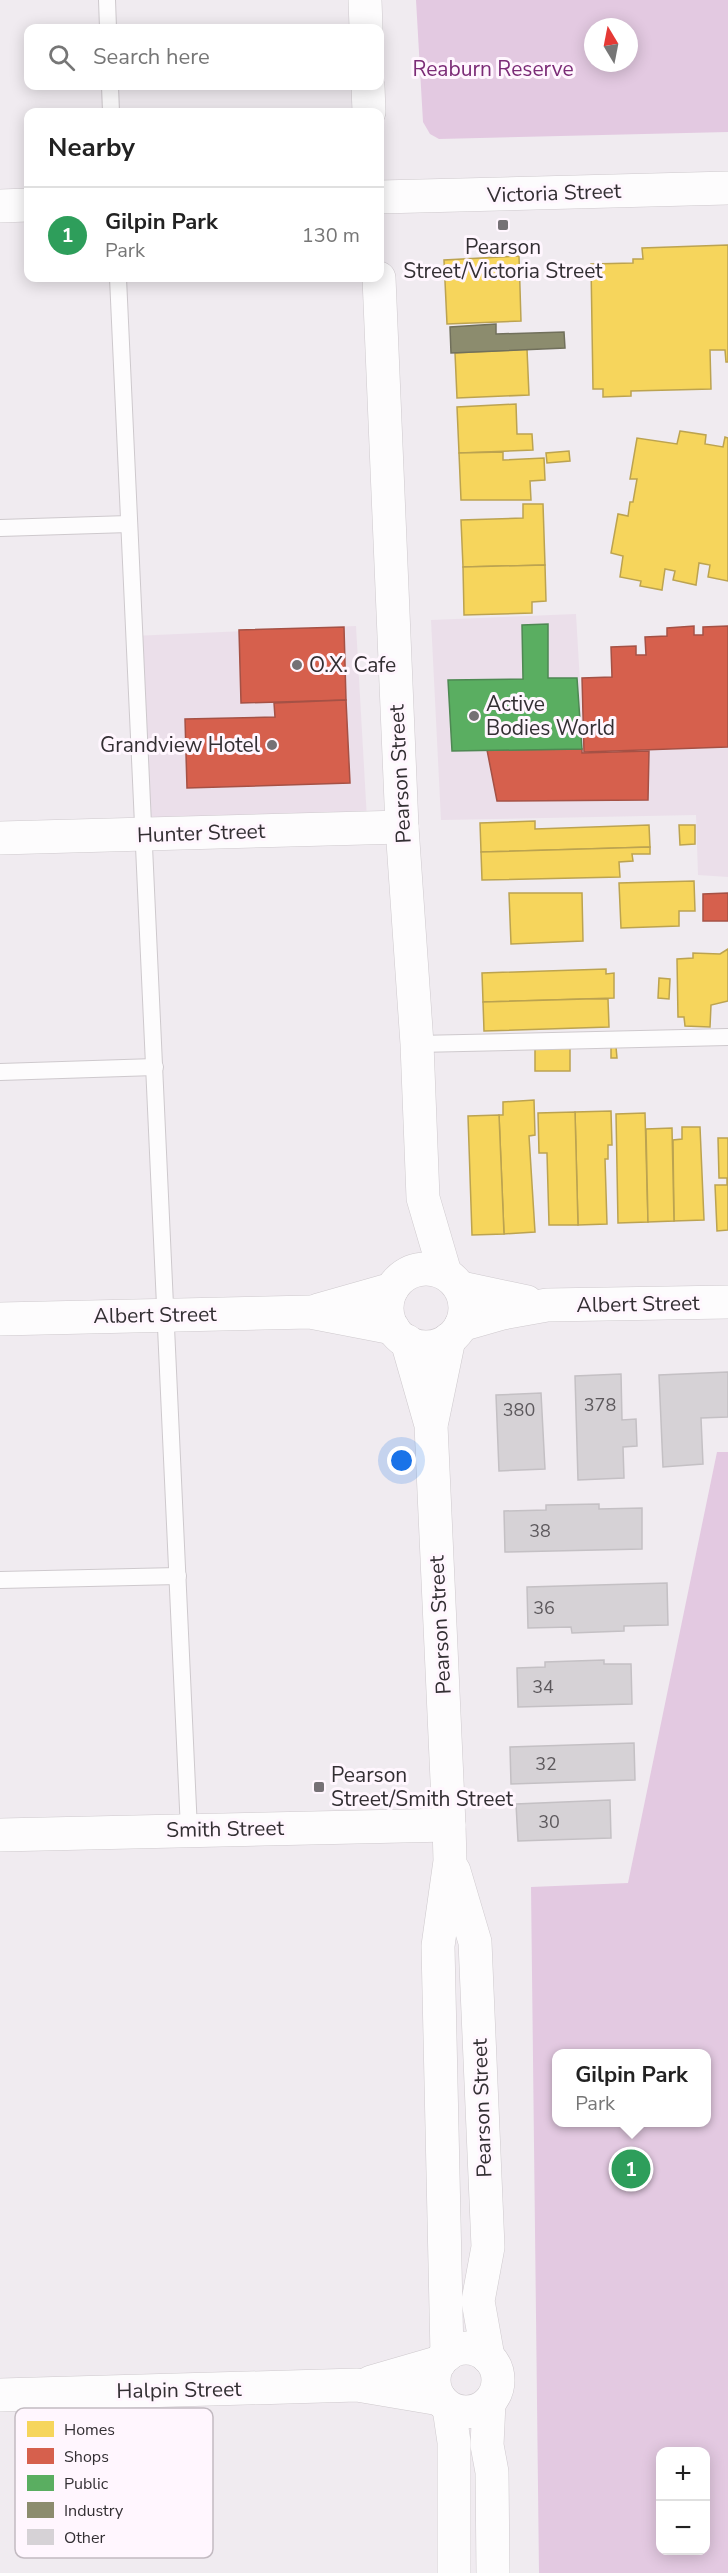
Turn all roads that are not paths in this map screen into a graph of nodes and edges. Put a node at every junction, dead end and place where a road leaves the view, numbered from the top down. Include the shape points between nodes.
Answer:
1 (107, 0) edge
2 (364, 0) edge
3 (108, 24) edge
4 (366, 24) edge
5 (110, 90) edge
6 (368, 90) edge
7 (111, 108) edge
8 (369, 108) edge
9 (728, 188) edge
10 (384, 197) edge
11 (24, 205) edge
12 (0, 206) edge
13 (118, 282) edge
14 (378, 282) edge
15 (129, 524) junction
16 (0, 528) edge
17 (402, 827) junction
18 (145, 835) junction
19 (0, 838) edge
20 (728, 1037) edge
21 (417, 1044) junction
22 (155, 1067) junction
23 (0, 1072) edge
24 (423, 1198) junction
25 (453, 1281) junction
26 (399, 1282) junction
27 (728, 1302) edge
28 (547, 1305) junction
29 (310, 1312) junction
30 (165, 1314) junction
31 (0, 1318) edge
32 (455, 1333) junction
33 (400, 1335) junction
34 (431, 1425) junction
35 (178, 1576) junction
36 (0, 1580) edge
37 (449, 1825) junction
38 (189, 1830) junction
39 (0, 1835) edge
40 (450, 1861) junction
41 (488, 2357) junction
42 (443, 2358) junction
43 (357, 2385) junction
44 (0, 2395) edge
45 (444, 2403) junction
46 (489, 2403) junction
47 (454, 2573) edge
48 (493, 2573) edge

1 - 3 lane
2 - 4 street
5 - 7 lane
6 - 8 street
9 - 10 street, Victoria Street
11 - 12 street
13 - 15 lane
14 - 17 street, Pearson Street
15 - 16 lane
15 - 18 lane
17 - 18 street, Hunter Street
17 - 21 street, Pearson Street
18 - 19 street, Hunter Street
18 - 22 lane
20 - 21 lane
21 - 24 street, Pearson Street
22 - 23 lane
22 - 30 lane
24 - 25 street, Pearson Street
24 - 26 street, Pearson Street
25 - 26 street via 432,1269 418,1270
25 - 28 street, Albert Street via 502,1298
25 - 32 street via 465,1301 465,1313
26 - 29 street, Albert Street
26 - 33 street via 387,1309
27 - 28 street, Albert Street
28 - 32 street, Albert Street via 502,1313
29 - 30 street, Albert Street
29 - 33 street, Albert Street
30 - 31 street, Albert Street
30 - 35 lane
32 - 33 street via 428,1346 417,1346
32 - 34 street, Pearson Street
33 - 34 street, Pearson Street
34 - 37 street, Pearson Street
35 - 36 lane
35 - 38 lane
37 - 38 street, Smith Street
37 - 40 street, Pearson Street
38 - 39 street, Smith Street
40 - 41 street, Pearson Street via 475,1942 488,2247 478,2301
40 - 42 street, Pearson Street via 438,1947
41 - 42 street via 468,2349
41 - 46 street via 498,2384
42 - 43 street, Halpin Street
42 - 45 street via 434,2381
43 - 44 street, Halpin Street
43 - 45 street, Halpin Street
45 - 46 street via 470,2412
45 - 47 street via 454,2442
46 - 48 street

